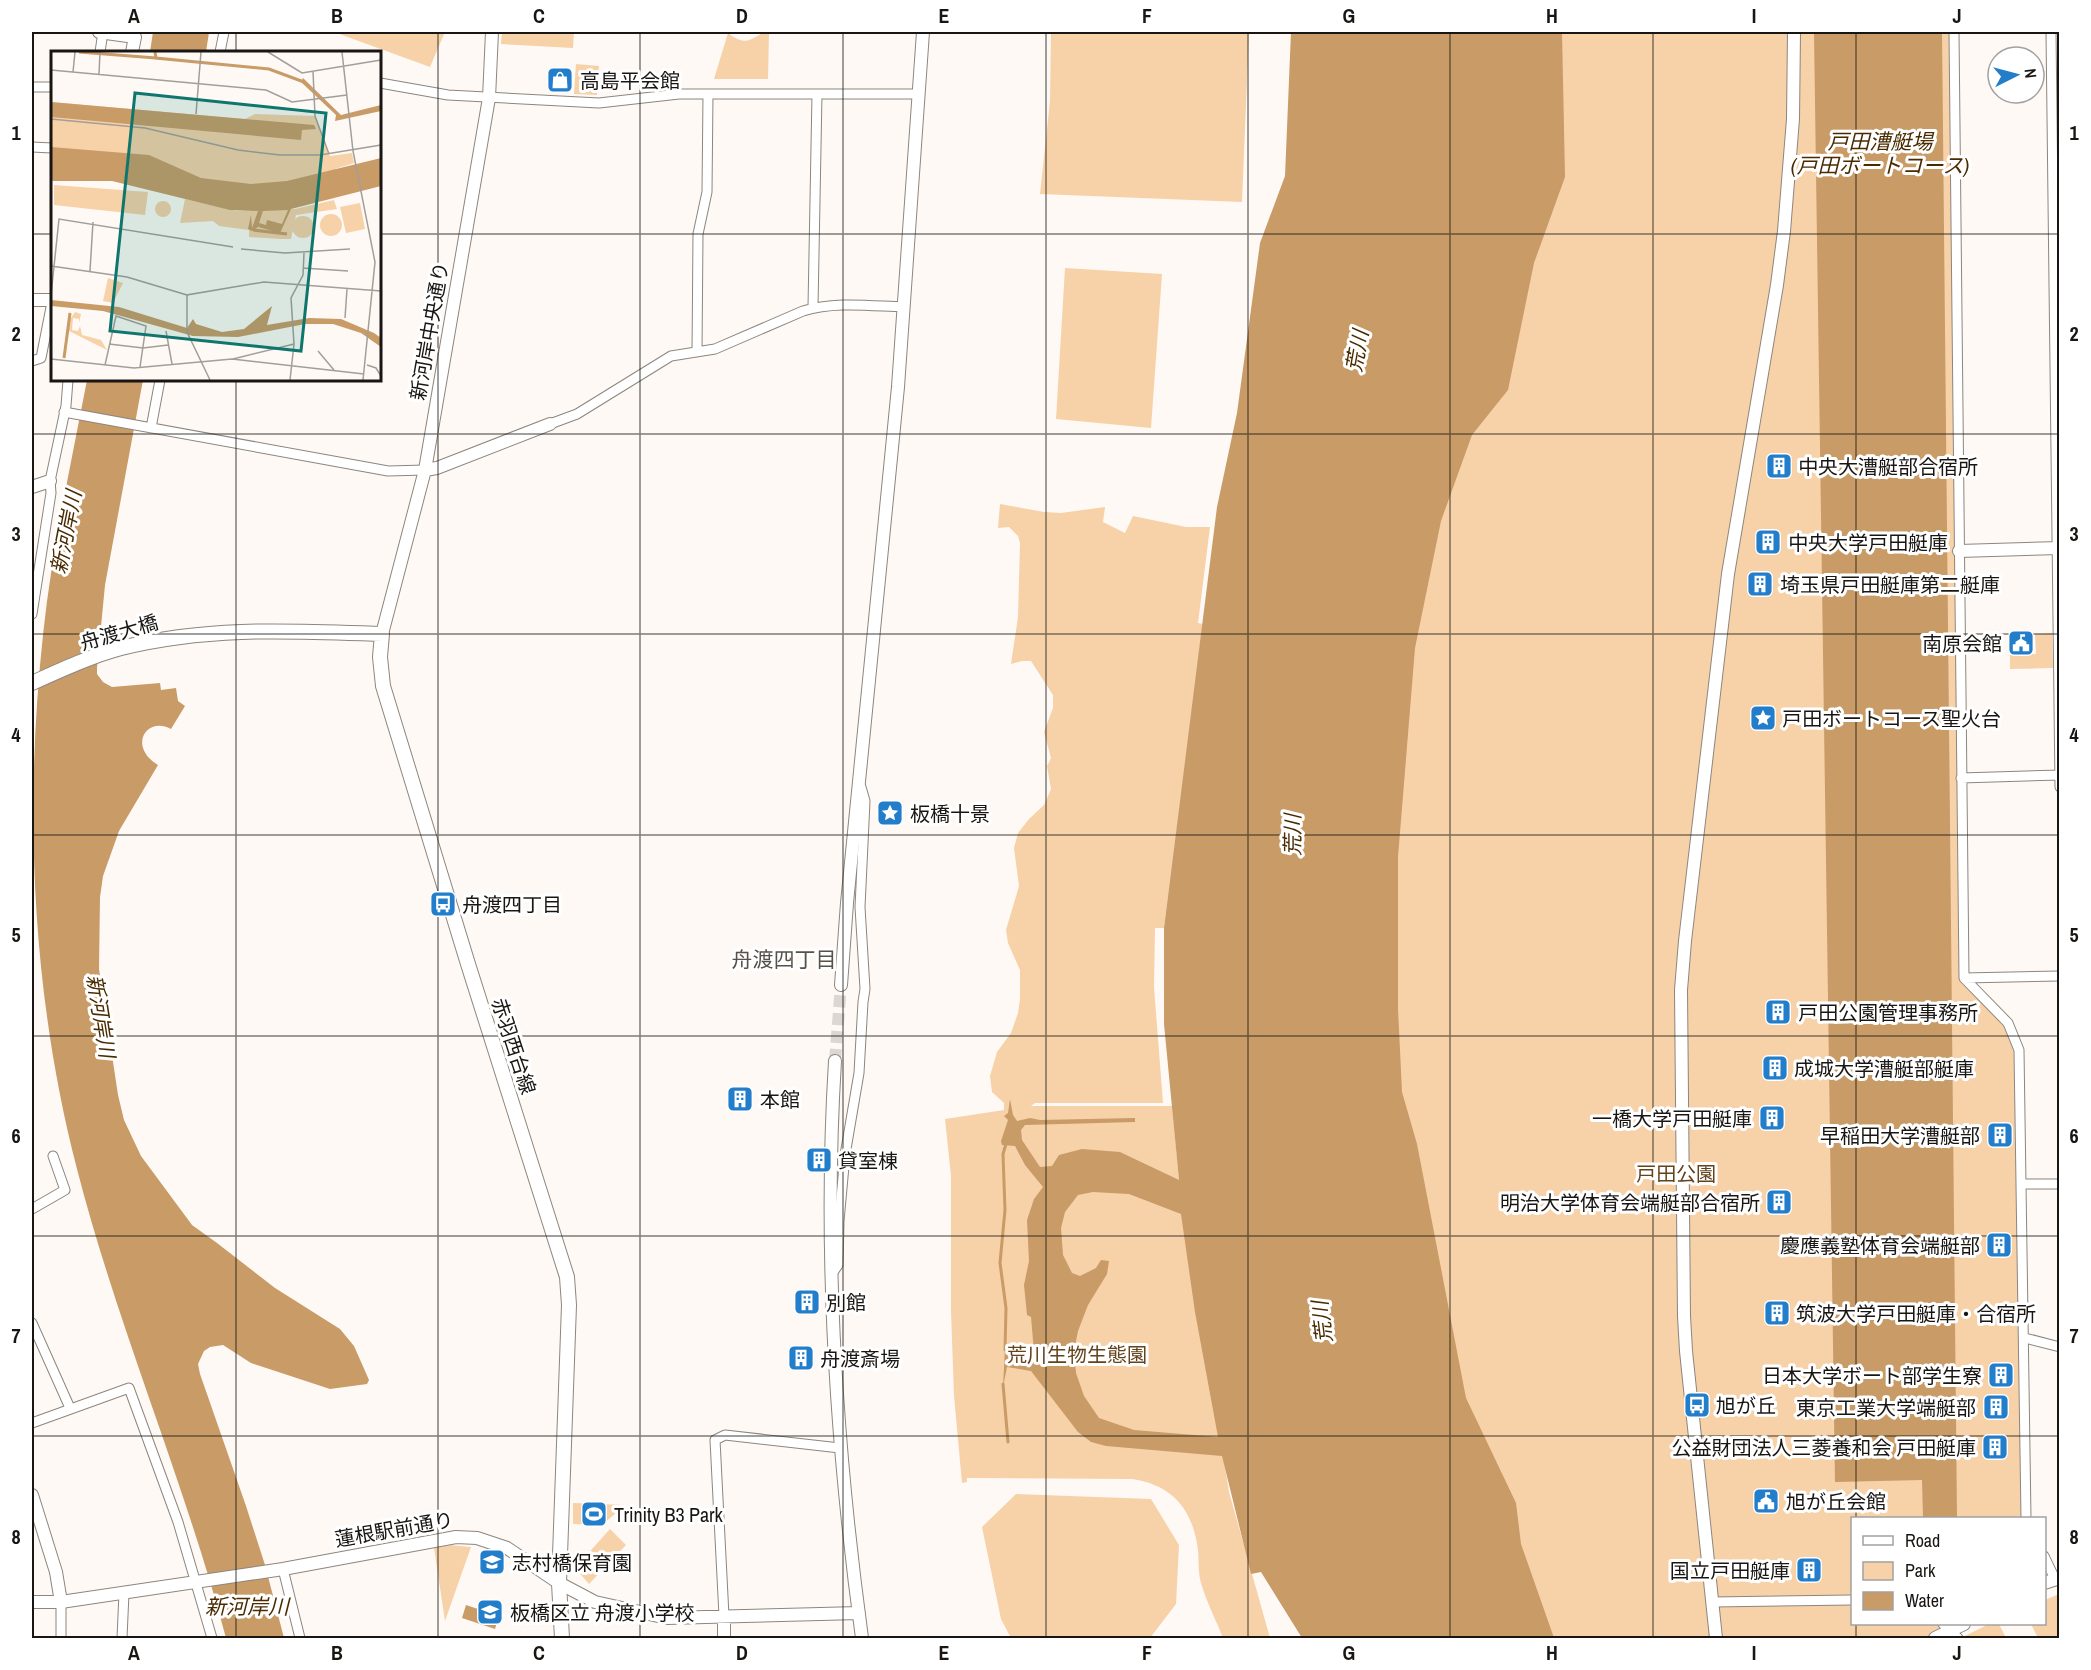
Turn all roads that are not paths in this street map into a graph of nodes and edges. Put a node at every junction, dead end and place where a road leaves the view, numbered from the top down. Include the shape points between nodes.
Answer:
1 (101, 32) edge
2 (224, 32) edge
3 (492, 32) edge
4 (922, 32) edge
5 (1794, 32) edge
6 (1954, 32) edge
7 (2050, 32) edge
8 (135, 34) edge
9 (100, 51) edge
10 (132, 51) edge
11 (220, 51) edge
12 (381, 83) edge
13 (32, 87) edge
14 (51, 87) edge
15 (708, 94) junction
16 (817, 94) junction
17 (919, 94) junction
18 (489, 98) junction
19 (32, 147) edge
20 (51, 148) edge
21 (32, 300) edge
22 (51, 301) edge
23 (51, 306) edge
24 (813, 307) junction
25 (904, 307) junction
26 (2056, 327) edge
27 (697, 351) junction
28 (32, 361) edge
29 (68, 381) edge
30 (160, 381) edge
31 (64, 412) junction
32 (550, 424) joint
33 (150, 428) junction
34 (425, 470) junction
35 (50, 481) junction
36 (32, 487) edge
37 (2058, 548) edge
38 (1959, 551) junction
39 (32, 614) edge
40 (382, 634) junction
41 (32, 683) edge
42 (2059, 775) edge
43 (1961, 777) junction
44 (859, 783) junction
45 (2060, 787) edge
46 (2060, 976) edge
47 (1964, 978) junction
48 (841, 985) tunnel mouth
49 (835, 1060) tunnel mouth
50 (53, 1156) dead end
51 (2023, 1184) junction
52 (2060, 1184) edge
53 (32, 1209) edge
54 (830, 1277) junction
55 (32, 1323) edge
56 (2025, 1338) junction
57 (2060, 1347) edge
58 (70, 1408) junction
59 (32, 1422) edge
60 (840, 1448) junction
61 (32, 1495) edge
62 (2026, 1517) edge
63 (2046, 1561) edge
64 (280, 1570) junction
65 (2053, 1580) edge
66 (199, 1582) junction
67 (559, 1582) junction
68 (124, 1593) junction
69 (1851, 1600) edge
70 (32, 1602) edge
71 (61, 1602) junction
72 (1712, 1602) junction
73 (859, 1613) junction
74 (724, 1616) junction
75 (1950, 1631) edge
76 (61, 1638) edge
77 (122, 1638) edge
78 (212, 1638) edge
79 (300, 1638) edge
80 (562, 1638) edge
81 (724, 1638) edge
82 (862, 1638) edge
83 (1716, 1638) edge
84 (1935, 1638) edge

1 - 8 street
1 - 9 street
2 - 11 street
3 - 18 street, 新河岸中央通り
4 - 17 street
5 - 72 street via 1793,119 1784,231 1728,574 1681,990 1684,1316
6 - 38 street
7 - 26 street
8 - 10 street
12 - 18 street
13 - 14 street
15 - 16 street
15 - 18 street via 599,103
15 - 27 street via 707,192 698,234
16 - 17 street
16 - 24 street
17 - 25 street
18 - 34 street, 新河岸中央通り
19 - 20 street
21 - 22 street
23 - 28 street via 41,358
24 - 25 street
24 - 27 street via 724,345
25 - 44 street
26 - 37 street
27 - 32 street via 671,356 592,406
29 - 31 street
30 - 33 street
31 - 33 street
31 - 35 street
32 - 34 street
33 - 34 street via 388,471
34 - 40 street, 新河岸中央通り
35 - 36 street
35 - 39 street
37 - 38 street
37 - 42 street
38 - 43 street
40 - 41 main road, 舟渡大橋 via 278,631 184,635 119,649
40 - 67 main road, 赤羽西台線 via 383,686 567,1277
42 - 43 street
42 - 45 street
43 - 47 street
44 - 48 street
44 - 54 street via 865,801 860,907 865,989 859,1073 845,1155 838,1265
46 - 47 street
47 - 51 street via 2008,1023 2019,1050
49 - 54 street
50 - 53 street via 65,1190
51 - 52 street
51 - 56 street
54 - 60 street
55 - 58 street
56 - 57 street
56 - 62 street
58 - 59 street
58 - 66 street via 129,1388
60 - 73 street
60 - 74 street via 725,1435 715,1440
61 - 71 street via 56,1572
63 - 65 street
64 - 66 street, 蓮根駅前通り
64 - 67 street, 蓮根駅前通り via 446,1537 466,1537 507,1548
64 - 79 street
66 - 68 street
66 - 78 street
67 - 74 street, 蓮根駅前通り via 608,1606 667,1618
67 - 80 main road, 赤羽西台線
68 - 71 street
68 - 77 street
69 - 72 street
70 - 71 street
71 - 76 street
72 - 83 street
73 - 74 street, 蓮根駅前通り
73 - 82 street
74 - 81 street
75 - 84 street

